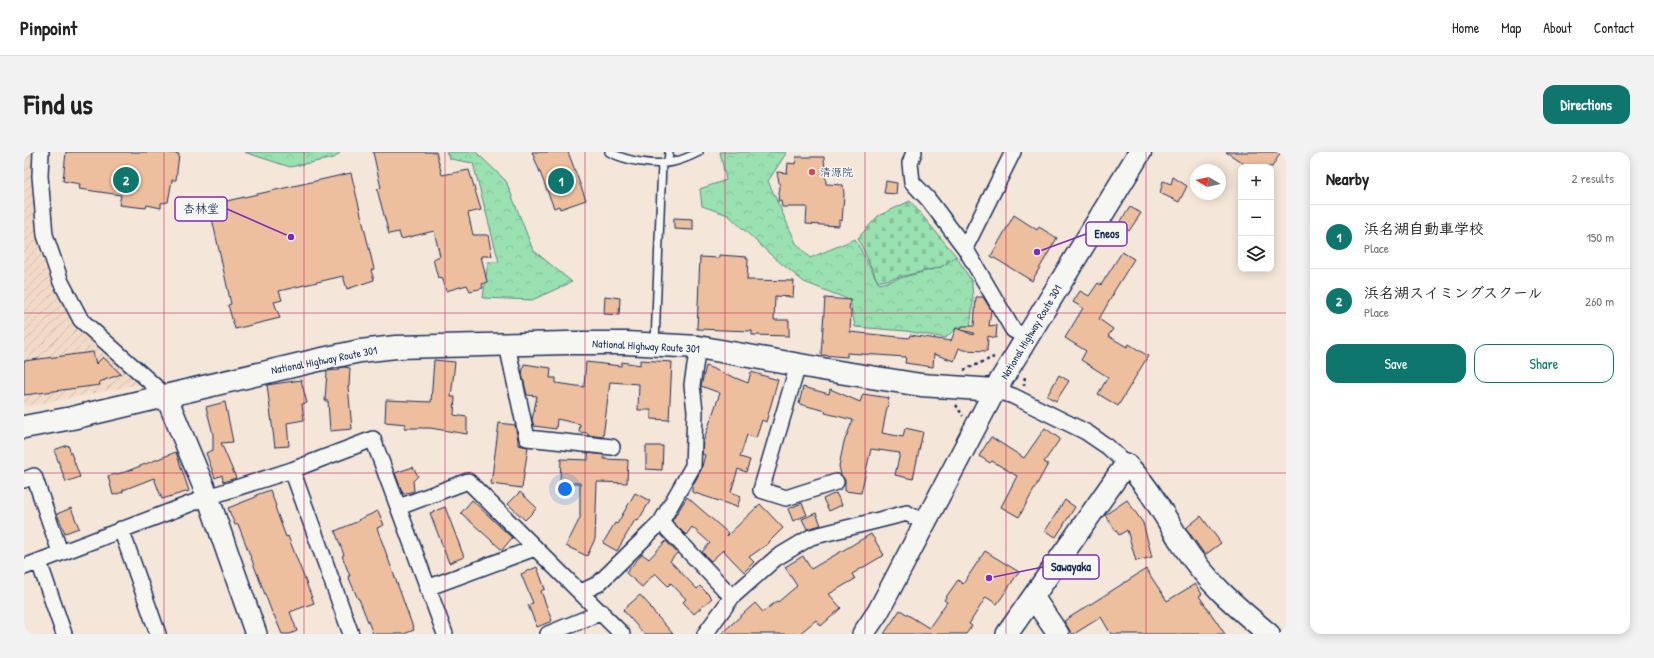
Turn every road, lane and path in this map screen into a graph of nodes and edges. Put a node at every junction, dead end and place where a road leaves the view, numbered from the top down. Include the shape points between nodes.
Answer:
1 (41, 152) edge
2 (609, 152) edge
3 (669, 152) edge
4 (699, 152) edge
5 (914, 152) edge
6 (1013, 152) edge
7 (1140, 152) edge
8 (618, 154) edge
9 (665, 163) junction
10 (965, 248) junction
11 (1028, 338) junction
12 (507, 345) junction
13 (655, 345) junction
14 (698, 347) junction
15 (1001, 354) dead end
16 (798, 364) junction
17 (959, 372) dead end
18 (995, 390) junction
19 (166, 396) junction
20 (955, 403) dead end
21 (966, 421) dead end
22 (24, 427) edge
23 (612, 446) dead end
24 (1126, 464) junction
25 (292, 470) junction
26 (24, 480) edge
27 (836, 482) dead end
28 (208, 497) junction
29 (398, 508) junction
30 (661, 522) junction
31 (925, 523) junction
32 (121, 529) junction
33 (535, 548) junction
34 (60, 552) junction
35 (39, 562) junction
36 (24, 567) edge
37 (427, 588) junction
38 (581, 592) junction
39 (732, 597) junction
40 (1033, 597) junction
41 (602, 612) junction
42 (64, 634) edge
43 (158, 634) edge
44 (256, 634) edge
45 (351, 634) edge
46 (445, 634) edge
47 (548, 634) edge
48 (622, 634) edge
49 (705, 634) edge
50 (863, 634) edge
51 (1007, 634) edge
52 (1058, 634) edge
53 (1269, 634) edge

1 - 19 street via 40,176 45,235 60,282 81,320
2 - 8 lane
3 - 9 lane
4 - 9 lane
5 - 10 street via 910,163 912,182
6 - 10 street
7 - 11 highway, National Highway Route 301
8 - 9 lane via 641,162
9 - 13 lane
10 - 11 street via 1013,330
11 - 18 highway, National Highway Route 301
12 - 13 highway, National Highway Route 301
12 - 19 highway, National Highway Route 301 via 396,347 360,351
12 - 23 street via 527,438
13 - 14 highway, National Highway Route 301
14 - 16 highway, National Highway Route 301
14 - 30 street via 692,386 695,412 693,466
15 - 17 path
16 - 18 highway, National Highway Route 301 via 921,385
16 - 27 street via 761,490 786,498
18 - 24 street via 1014,396 1086,432 1108,447
18 - 31 street
19 - 22 highway, National Highway Route 301
19 - 28 street
20 - 21 path
24 - 40 street
24 - 53 street via 1143,482 1208,580
25 - 28 street
25 - 29 street via 373,439
25 - 45 street
26 - 34 street via 34,476
28 - 32 street
28 - 44 street
29 - 33 street via 468,481
29 - 37 street
30 - 38 street via 598,584
30 - 39 street
31 - 39 street via 907,512 811,538 776,558
31 - 50 street via 878,612
32 - 34 street
32 - 43 street
33 - 37 street
33 - 38 street
34 - 35 street
35 - 36 street
35 - 42 street
37 - 46 street
38 - 41 street
39 - 49 street
40 - 51 street
40 - 52 street
41 - 47 street
41 - 48 street

